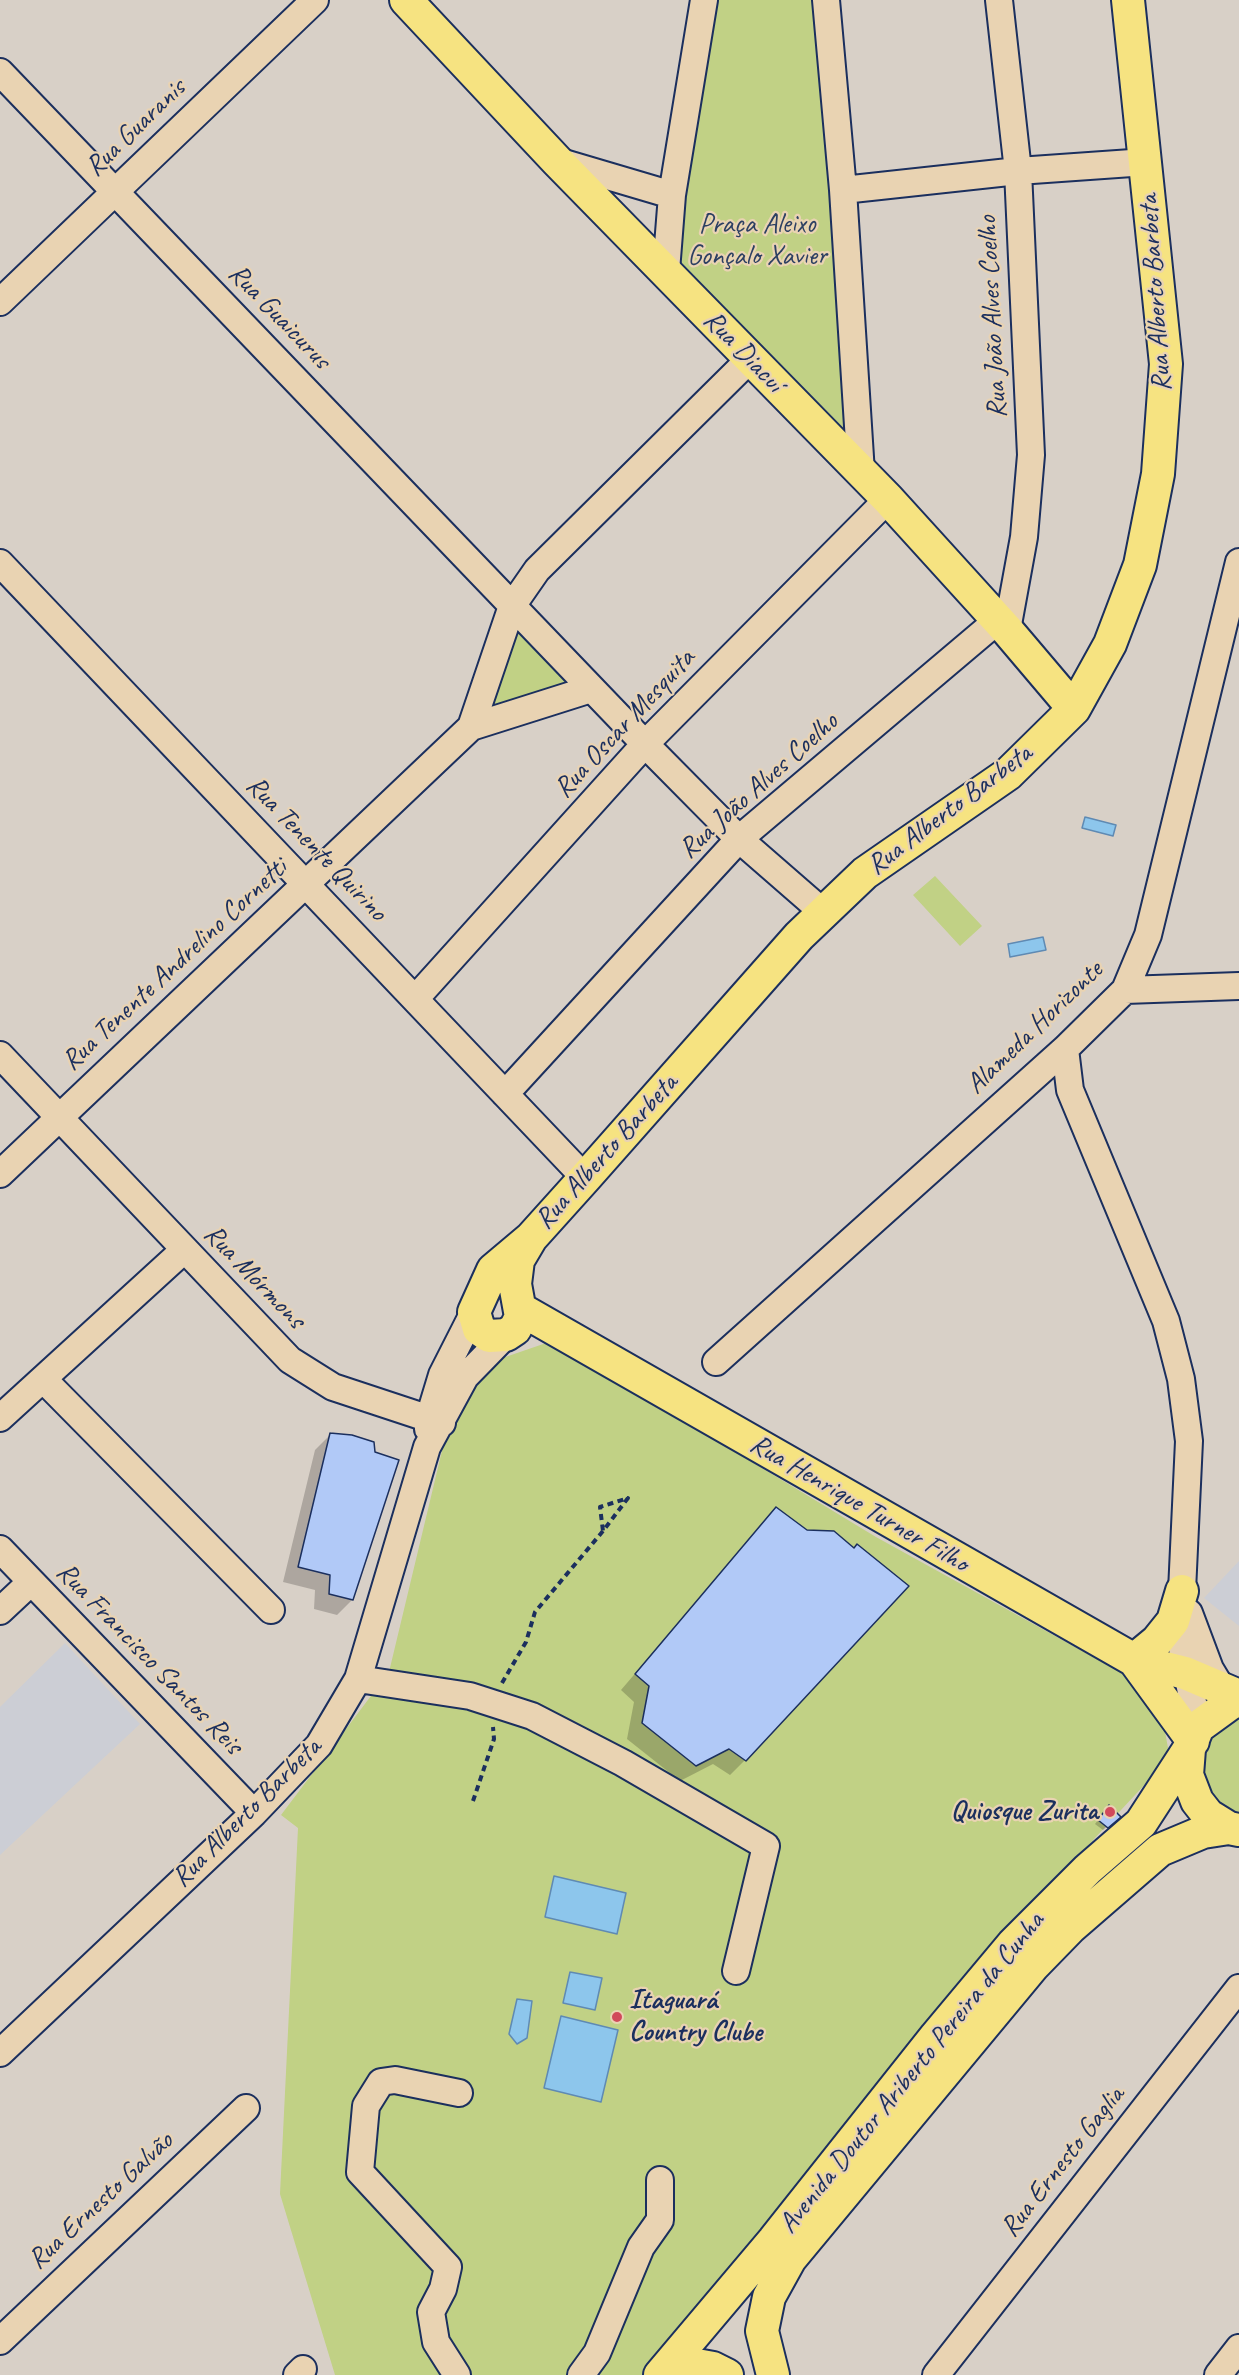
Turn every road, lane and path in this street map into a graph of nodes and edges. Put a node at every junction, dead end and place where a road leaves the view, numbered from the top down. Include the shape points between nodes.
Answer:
1 (315, 0) edge
2 (406, 0) edge
3 (704, 0) edge
4 (826, 0) edge
5 (999, 0) edge
6 (1128, 0) edge
7 (0, 72) edge
8 (557, 161) junction
9 (1146, 162) junction
10 (1018, 171) junction
11 (843, 190) junction
12 (115, 192) junction
13 (672, 195) junction
14 (666, 271) junction
15 (0, 302) edge
16 (750, 359) junction
17 (861, 473) junction
18 (888, 499) junction
19 (1239, 562) edge
20 (0, 563) edge
21 (512, 606) junction
22 (1003, 625) junction
23 (591, 689) junction
24 (1074, 709) junction
25 (471, 727) junction
26 (645, 744) junction
27 (739, 839) junction
28 (305, 884) junction
29 (824, 913) junction
30 (1239, 986) edge
31 (1125, 990) junction
32 (415, 999) junction
33 (1065, 1049) junction
34 (0, 1055) edge
35 (505, 1094) junction
36 (59, 1118) junction
37 (0, 1174) edge
38 (585, 1178) junction
39 (531, 1238) junction
40 (184, 1250) junction
41 (476, 1306) junction
42 (512, 1322) junction
43 (716, 1362) dead end
44 (43, 1379) junction
45 (0, 1418) edge
46 (436, 1420) junction
47 (603, 1531) junction
48 (0, 1549) edge
49 (31, 1582) junction
50 (1182, 1591) junction
51 (271, 1610) dead end
52 (0, 1611) edge
53 (1134, 1660) junction
54 (1185, 1673) junction
55 (358, 1679) junction
56 (1234, 1695) edge
57 (491, 1702) junction
58 (1193, 1739) junction
59 (473, 1801) dead end
60 (254, 1813) junction
61 (1234, 1829) edge
62 (736, 1971) dead end
63 (1239, 1988) edge
64 (2, 2048) edge
65 (459, 2093) dead end
66 (246, 2108) dead end
67 (660, 2180) dead end
68 (0, 2341) edge
69 (1239, 2348) edge
70 (663, 2371) edge
71 (457, 2375) edge
72 (581, 2375) edge
73 (727, 2375) edge
74 (773, 2375) edge
75 (936, 2375) edge
76 (1218, 2375) edge

1 - 12 street, Rua Guaranis
2 - 8 main road, Rua Diacuí
3 - 13 street
4 - 11 street
5 - 10 street, Rua João Alves Coelho
6 - 9 main road, Rua Alberto Barbeta
7 - 12 street, Rua Guaicurus
8 - 13 street
8 - 14 main road, Rua Diacuí
9 - 10 street
9 - 24 main road, Rua Alberto Barbeta via 1166,364 1158,474 1140,565 1110,644
10 - 11 street
10 - 22 street, Rua João Alves Coelho via 1031,455 1024,537
11 - 17 street
12 - 15 street, Rua Guaranis
12 - 21 street, Rua Guaicurus
13 - 14 street
14 - 16 main road, Rua Diacuí
16 - 17 main road, Rua Diacuí
16 - 21 street via 537,570
17 - 18 main road, Rua Diacuí
18 - 22 main road, Rua Diacuí
18 - 26 street, Rua Oscar Mesquita
19 - 31 street, Alameda Horizonte via 1148,935
20 - 28 street, Rua Tenente Quirino
21 - 23 street, Rua Guaicurus
21 - 25 street
22 - 24 main road, Rua Diacuí
22 - 27 street, Rua João Alves Coelho
23 - 25 street
23 - 26 street, Rua Guaicurus
24 - 29 main road, Rua Alberto Barbeta via 1008,774 866,873
25 - 28 street, Rua Tenente Andrelino Cornetti
26 - 27 street, Rua Guaicurus
26 - 32 street, Rua Oscar Mesquita
27 - 29 street, Rua Guaicurus
27 - 35 street, Rua João Alves Coelho
28 - 32 street, Rua Tenente Quirino
28 - 36 street, Rua Tenente Andrelino Cornetti
29 - 38 main road, Rua Alberto Barbeta via 799,936
30 - 31 street
31 - 33 street, Alameda Horizonte
32 - 35 street, Rua Tenente Quirino
33 - 43 street, Alameda Horizonte
33 - 50 street via 1070,1090 1167,1322 1181,1379 1189,1441
34 - 36 street, Rua Mórmons
35 - 38 street, Rua Tenente Quirino
36 - 37 street, Rua Tenente Andrelino Cornetti
36 - 40 street, Rua Mórmons
38 - 39 main road, Rua Alberto Barbeta
39 - 41 main road via 493,1270
39 - 42 main road via 518,1260
40 - 44 street
40 - 46 street, Rua Mórmons via 290,1360 333,1387
41 - 42 main road via 493,1291 509,1294
41 - 46 street via 442,1375
42 - 46 street via 465,1377
42 - 53 main road, Rua Henrique Turner Filho via 543,1338 585,1348
44 - 45 street
44 - 51 street
46 - 55 street, Rua Alberto Barbeta
47 - 47 path via 609,1523 628,1498 600,1507
47 - 57 path via 536,1612 526,1642
48 - 49 street, Rua Francisco Santos Reis
49 - 52 street
49 - 60 street, Rua Francisco Santos Reis
50 - 53 main road via 1173,1621
50 - 54 street
50 - 56 street via 1210,1669
53 - 54 main road, Rua Henrique Turner Filho
53 - 58 main road, Rua Henrique Turner Filho
54 - 56 main road, Rua Henrique Turner Filho
54 - 58 street
55 - 57 street
55 - 60 street, Rua Alberto Barbeta via 319,1745
56 - 58 main road via 1231,1703
57 - 59 path via 494,1739
57 - 62 street via 563,1731 766,1846
58 - 61 main road via 1187,1775 1197,1801 1208,1815
58 - 70 main road, Avenida Doutor Ariberto Pereira da Cunha via 1141,1822 1013,1944 748,2273
60 - 64 street, Rua Alberto Barbeta
61 - 74 main road, Avenida Doutor Ariberto Pereira da Cunha via 1203,1832 1160,1850 1070,1928 1025,1975 790,2259 769,2297 762,2331
63 - 75 street, Rua Ernesto Gaglia
65 - 71 street via 395,2080 381,2082 366,2106 360,2172 448,2267 443,2289 431,2312 436,2342
66 - 68 street, Rua Ernesto Galvão
67 - 72 street via 660,2220 641,2247 597,2353
69 - 76 street
70 - 73 main road via 691,2364

